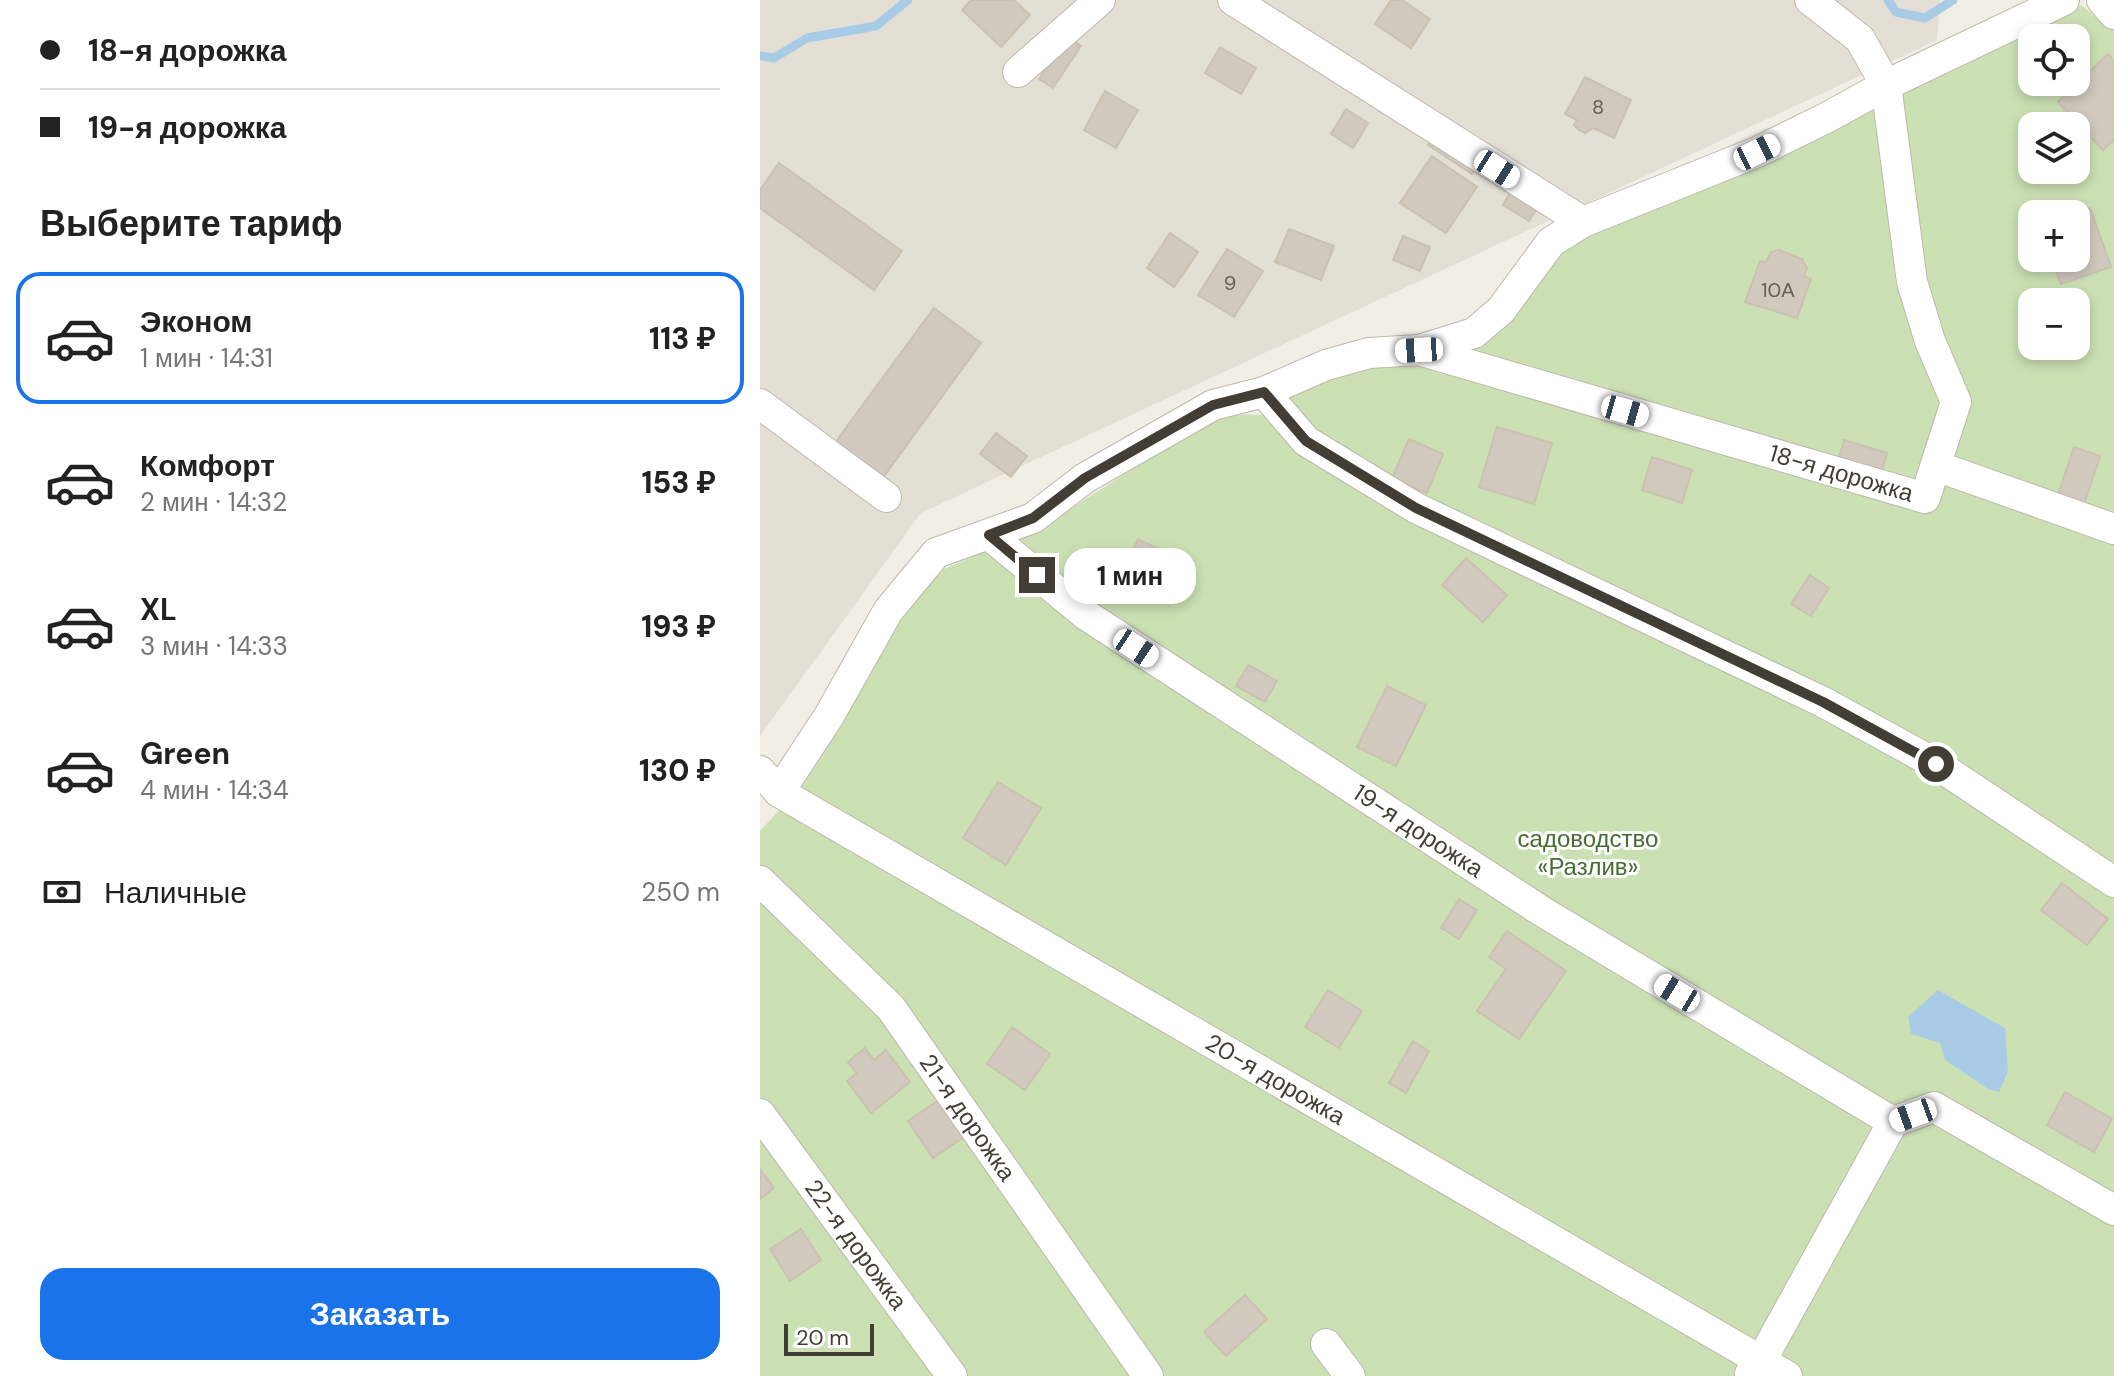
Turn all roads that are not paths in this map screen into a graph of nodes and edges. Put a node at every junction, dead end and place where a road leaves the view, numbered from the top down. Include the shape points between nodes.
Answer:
1 (1100, 0) edge
2 (1233, 0) edge
3 (1810, 0) edge
4 (2064, 0) edge
5 (2102, 0) edge
6 (2114, 14) edge
7 (1018, 72) dead end
8 (1886, 85) junction
9 (1583, 222) junction
10 (1419, 350) junction
11 (1264, 392) junction
12 (760, 404) edge
13 (1936, 466) junction
14 (886, 497) dead end
15 (2114, 529) edge
16 (989, 535) junction
17 (769, 780) edge
18 (760, 881) edge
19 (2114, 882) edge
20 (760, 1114) edge
21 (1893, 1122) junction
22 (2114, 1210) edge
23 (1326, 1344) dead end
24 (1754, 1368) edge
25 (952, 1376) edge
26 (1148, 1376) edge
27 (1350, 1376) edge
28 (1787, 1376) edge

1 - 7 street
2 - 9 street
3 - 8 street, 18-я дорожка via 1860,39
4 - 8 street
5 - 6 street
8 - 9 street via 1757,152
8 - 13 street, 18-я дорожка via 1912,282 1956,402
9 - 10 street via 1551,242 1501,310 1474,333
10 - 11 street via 1369,353
10 - 13 street, 18-я дорожка via 1925,498
11 - 16 street via 1213,405 1085,478 1033,518
11 - 19 street via 1306,441 1416,508 1823,702 1936,764
12 - 14 street
13 - 15 street
16 - 17 street via 936,553 888,611 829,716
16 - 21 street, 19-я дорожка via 1125,641 1543,912
17 - 24 street, 20-я дорожка
18 - 26 street, 21-я дорожка via 891,1008
20 - 25 street, 22-я дорожка
21 - 22 street via 1934,1107
21 - 24 street
23 - 27 street
24 - 28 street, 20-я дорожка

